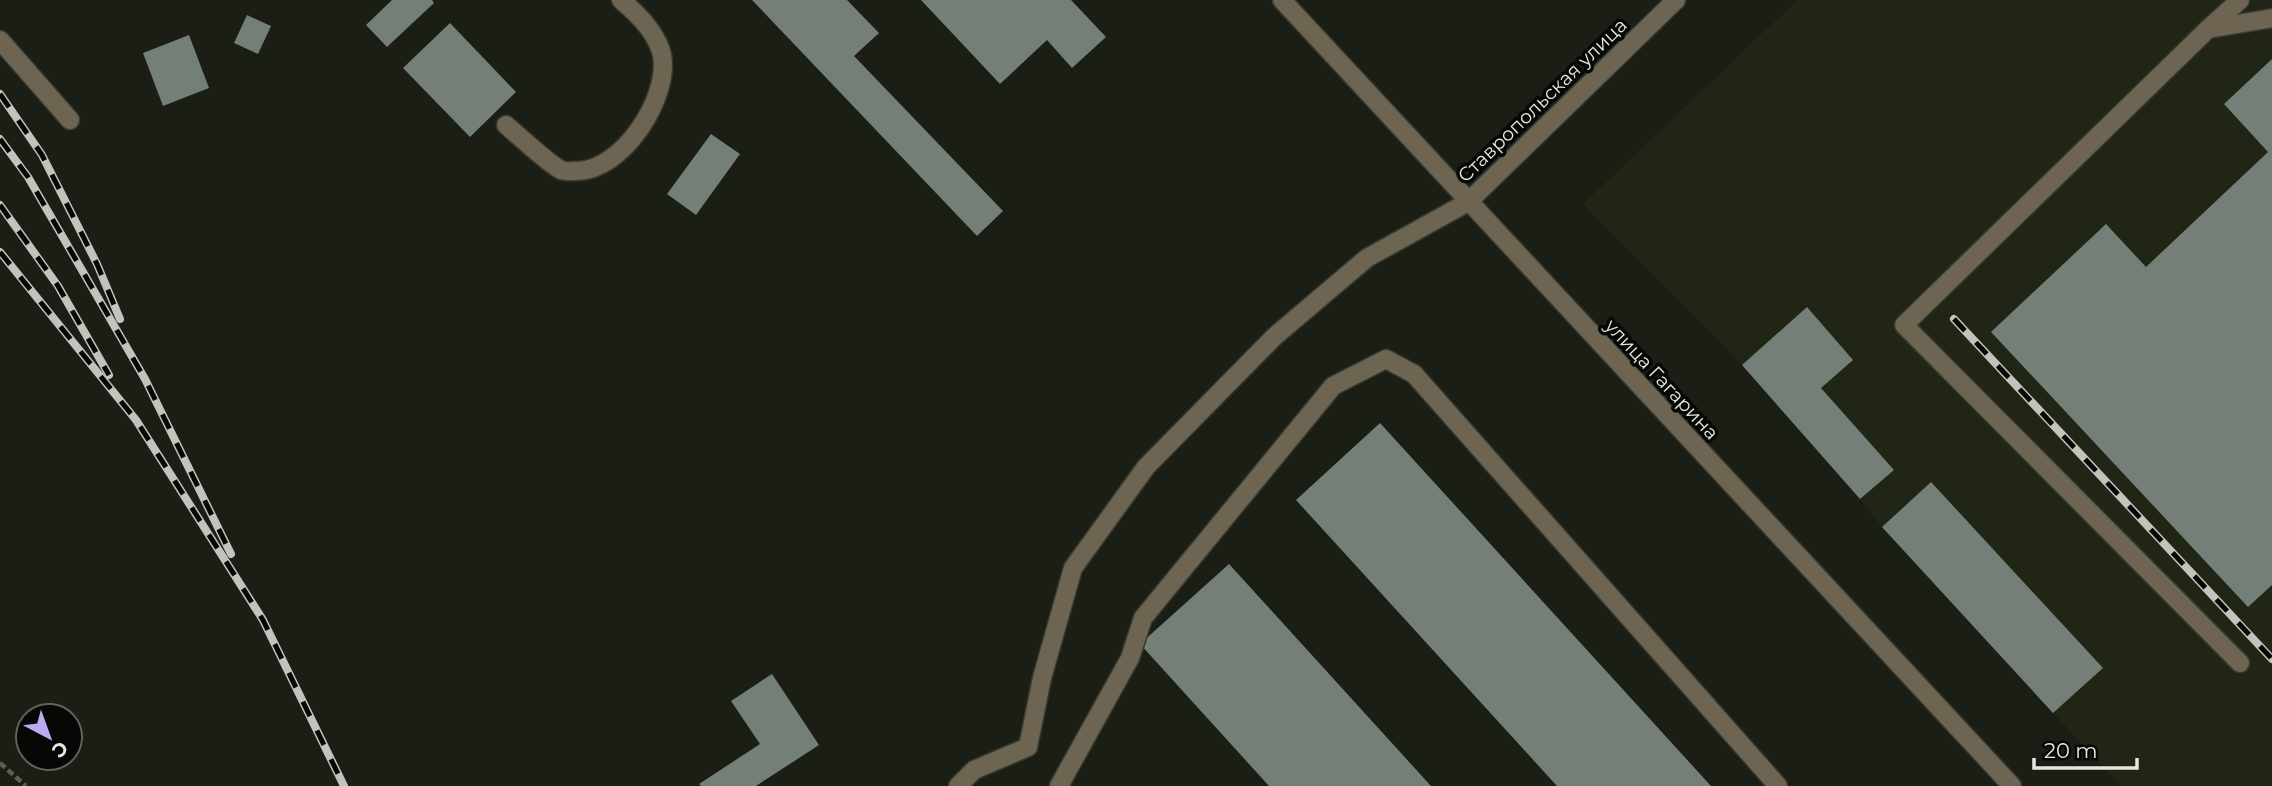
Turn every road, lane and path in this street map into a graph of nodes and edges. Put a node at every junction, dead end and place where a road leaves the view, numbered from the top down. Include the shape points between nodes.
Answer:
1 (621, 0) edge
2 (1282, 0) edge
3 (1676, 0) edge
4 (2240, 0) edge
5 (2272, 18) edge
6 (2208, 29) junction
7 (0, 40) edge
8 (70, 120) dead end
9 (506, 125) dead end
10 (1468, 202) junction
11 (2240, 663) dead end
12 (0, 764) edge
13 (26, 786) edge
14 (958, 786) edge
15 (1059, 786) edge
16 (1778, 786) edge
17 (2012, 786) edge

1 - 9 street via 650,31 661,53 663,72 634,137 606,163 581,171 561,170
2 - 10 street, улица Гагарина
3 - 10 street, Ставропольская улица
4 - 6 street
5 - 6 street
6 - 11 street via 1903,325
7 - 8 street
10 - 14 street, Ставропольская улица via 1367,258 1274,337 1146,467 1073,568 1028,747 974,770
10 - 17 street, улица Гагарина
12 - 13 path
15 - 16 street via 1130,658 1143,618 1333,386 1386,359 1414,374

